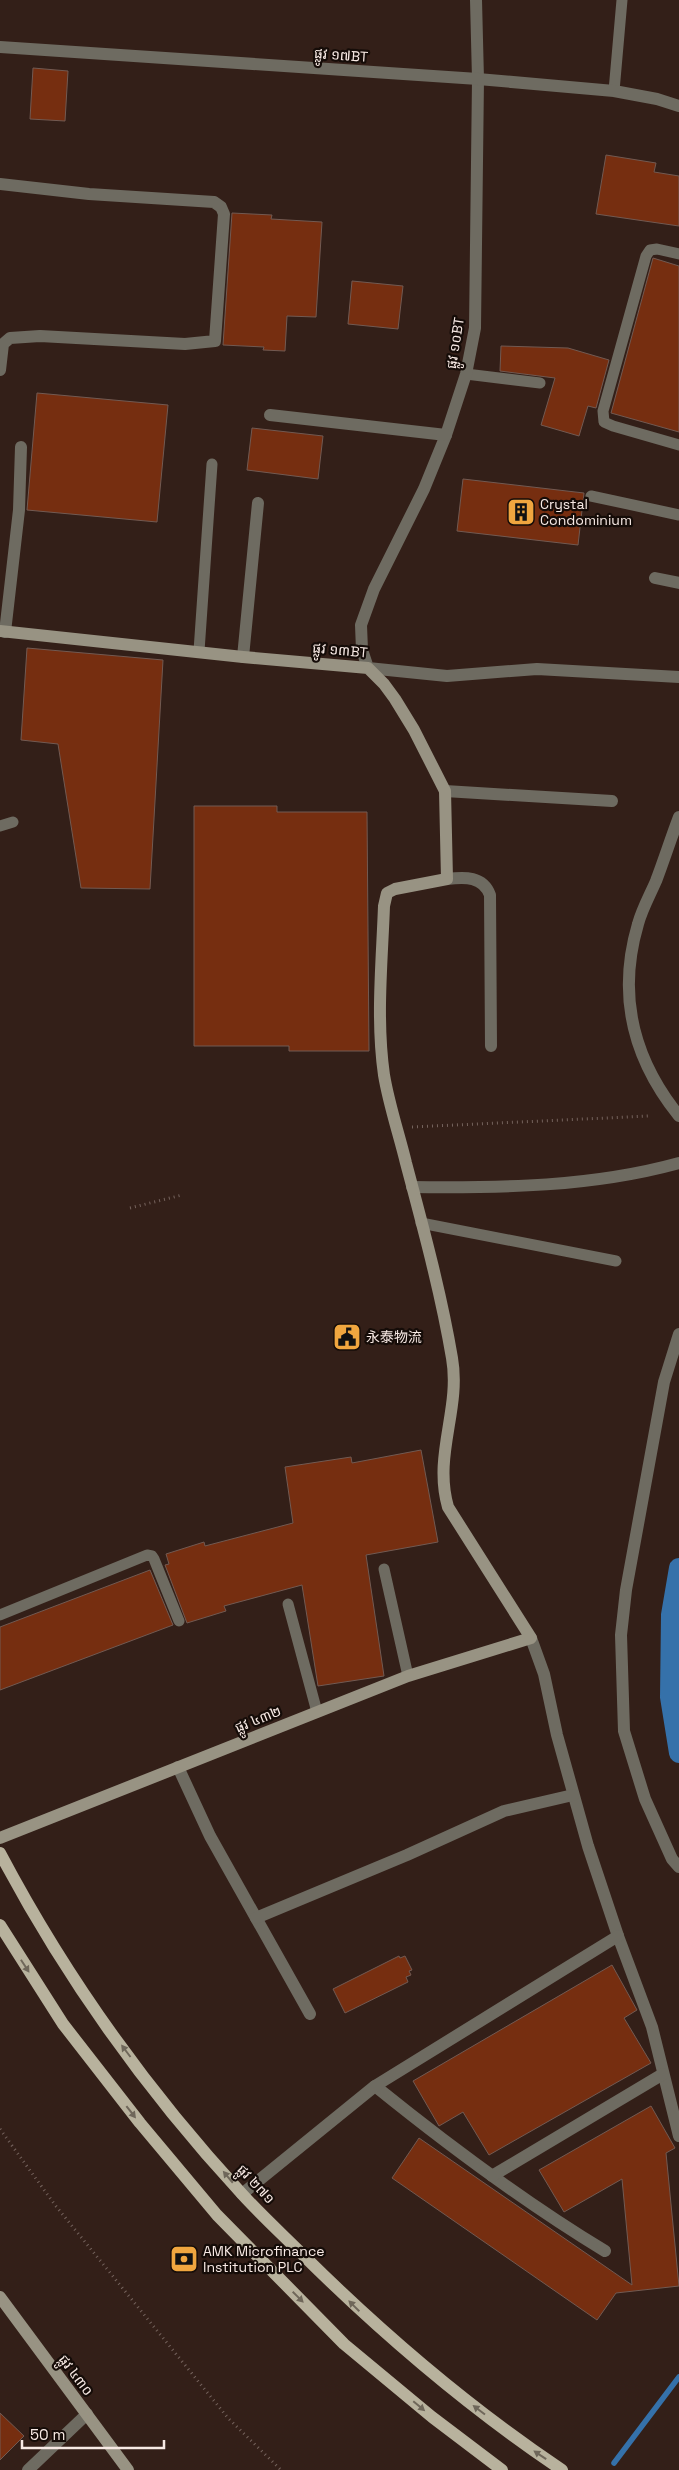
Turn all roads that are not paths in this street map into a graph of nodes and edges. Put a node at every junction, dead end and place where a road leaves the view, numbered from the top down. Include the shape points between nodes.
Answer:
1 (476, 0) edge
2 (622, 0) edge
3 (0, 47) edge
4 (478, 79) junction
5 (614, 91) junction
6 (679, 106) edge
7 (0, 184) edge
8 (679, 254) edge
9 (0, 370) edge
10 (466, 374) junction
11 (540, 383) dead end
12 (270, 415) dead end
13 (446, 435) junction
14 (679, 444) edge
15 (21, 447) dead end
16 (212, 464) dead end
17 (590, 496) dead end
18 (258, 503) dead end
19 (679, 515) edge
20 (655, 578) dead end
21 (679, 583) edge
22 (2, 631) edge
23 (199, 651) junction
24 (243, 657) junction
25 (368, 668) junction
26 (679, 677) edge
27 (445, 791) junction
28 (612, 801) dead end
29 (679, 817) edge
30 (14, 822) dead end
31 (0, 826) edge
32 (447, 879) junction
33 (491, 1046) dead end
34 (679, 1116) edge
35 (679, 1163) edge
36 (412, 1187) junction
37 (421, 1223) junction
38 (616, 1261) dead end
39 (679, 1334) edge
40 (384, 1569) dead end
41 (288, 1604) dead end
42 (0, 1615) edge
43 (179, 1621) dead end
44 (531, 1638) junction
45 (408, 1676) junction
46 (317, 1712) junction
47 (178, 1767) junction
48 (573, 1795) junction
49 (0, 1838) edge
50 (0, 1853) edge
51 (679, 1867) edge
52 (256, 1918) junction
53 (0, 1925) edge
54 (618, 1936) junction
55 (310, 2014) dead end
56 (663, 2074) junction
57 (375, 2086) junction
58 (679, 2136) edge
59 (492, 2176) junction
60 (242, 2194) junction
61 (604, 2250) dead end
62 (0, 2297) edge
63 (86, 2414) junction
64 (28, 2470) edge
65 (128, 2470) edge
66 (502, 2470) edge
67 (562, 2470) edge

1 - 4 street, ផ្លូវ ១០BT
2 - 5 lane
3 - 4 street, ផ្លូវ ១៧BT
4 - 5 street, ផ្លូវ ១៧BT
4 - 10 street, ផ្លូវ ១០BT via 475,328
5 - 6 street, ផ្លូវ ១៧BT
7 - 9 street via 89,194 214,202 224,214 215,341 185,344 40,336 10,338 3,344
8 - 14 lane via 657,249 650,250 646,256 603,411 604,422 613,426
10 - 11 lane
10 - 13 street, ផ្លូវ ១០BT
12 - 13 street
13 - 25 street, ផ្លូវ ១០BT via 424,488 374,589 361,625 362,650
15 - 22 street via 19,510
16 - 23 lane
17 - 19 lane
18 - 24 street
20 - 21 street
22 - 23 street, ផ្លូវ ១៣BT
23 - 24 street, ផ្លូវ ១៣BT
24 - 25 street, ផ្លូវ ១៣BT
25 - 26 street, ផ្លូវ ១៣BT via 448,676 537,669
25 - 27 street via 384,684 414,730
27 - 28 street
27 - 32 street
29 - 34 street via 638,923 628,972 630,1008 638,1048
30 - 31 lane
32 - 33 street via 466,876 480,881 490,895
32 - 36 street via 395,889 387,894 384,906 379,1032 385,1077
35 - 36 street via 641,1174 509,1188
36 - 37 street
37 - 38 lane
37 - 44 street via 452,1360 450,1420 442,1456 442,1487 448,1507
39 - 51 street via 664,1382 626,1590 621,1635 624,1731 645,1799 672,1859
40 - 45 lane
41 - 46 lane
42 - 43 lane via 147,1555 154,1559
44 - 45 street, ផ្លូវ ៤៣២
44 - 48 street via 544,1674
45 - 46 street, ផ្លូវ ៤៣២
46 - 47 street, ផ្លូវ ៤៣២
47 - 49 street, ផ្លូវ ៤៣២
47 - 52 street via 210,1836
48 - 52 street via 504,1811
48 - 54 street
60 -> 50 main road, ផ្លូវ ២៧១ via 166,2104 93,2008 33,1916
52 - 55 street
53 -> 66 main road via 63,2024 217,2215 344,2344
54 - 56 street via 652,2027
54 - 57 street
56 - 58 street
56 - 59 street
57 - 59 street
57 - 60 street
59 - 61 street
67 -> 60 main road, ផ្លូវ ២៧១ via 451,2390 368,2318
62 - 63 street, ផ្លូវ ៤៣០
63 - 64 street
63 - 65 street, ផ្លូវ ៤៣០

